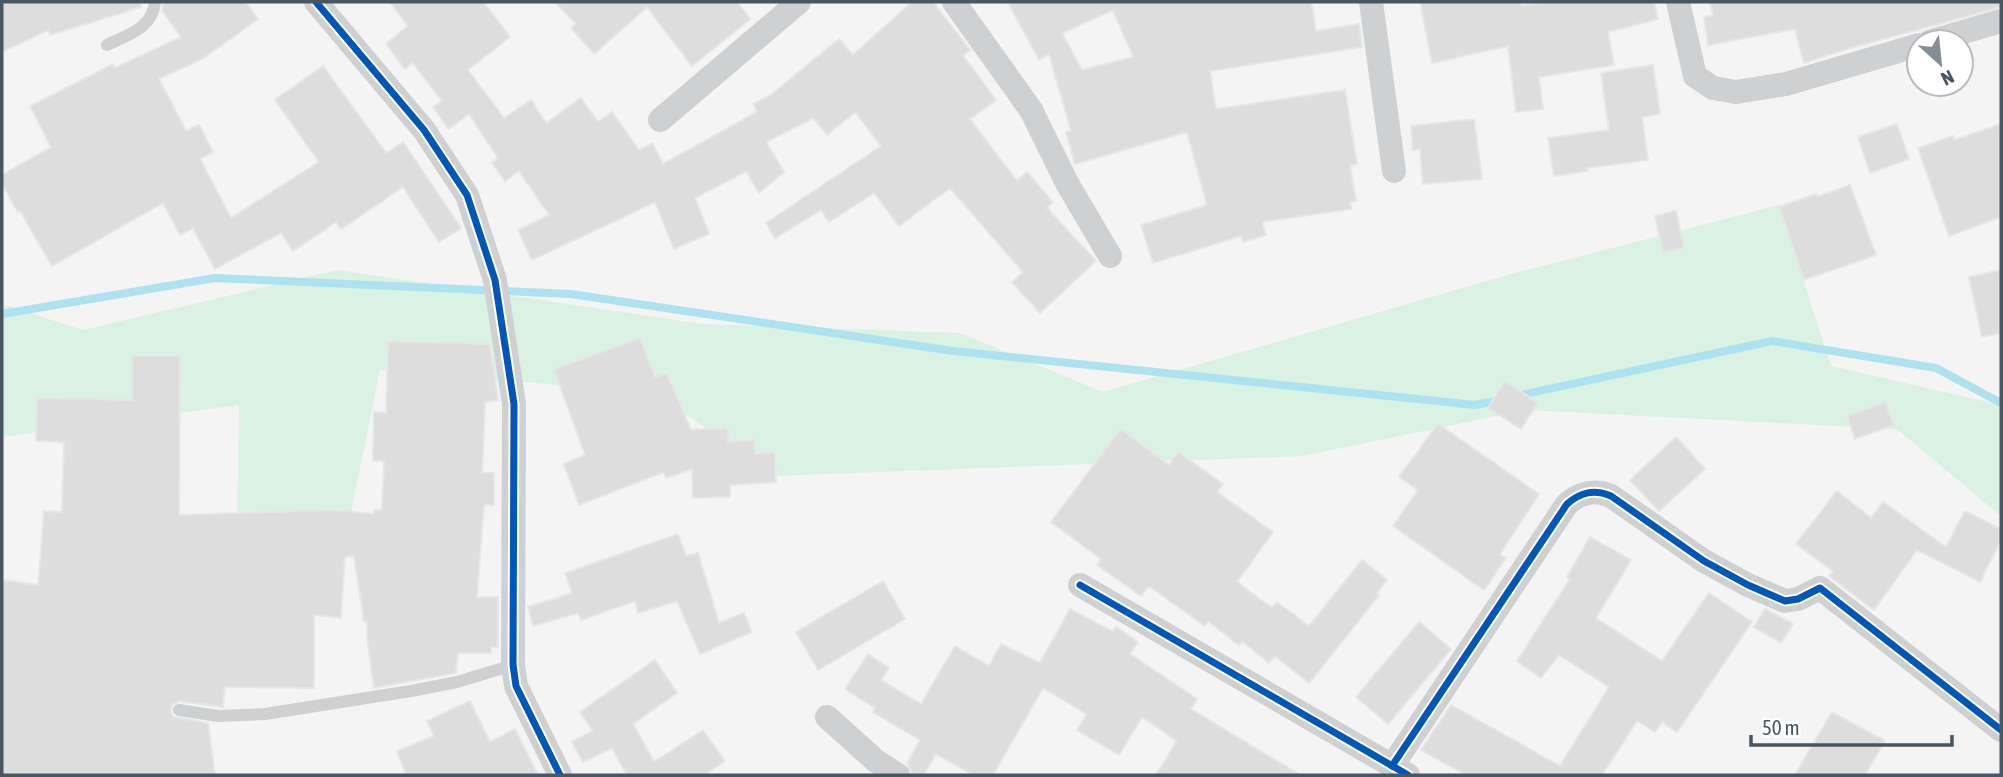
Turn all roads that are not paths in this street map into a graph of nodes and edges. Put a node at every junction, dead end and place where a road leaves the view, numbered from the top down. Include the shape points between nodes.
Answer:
1 (155, 2) edge
2 (316, 2) edge
3 (799, 2) edge
4 (954, 2) edge
5 (1371, 2) edge
6 (1678, 2) edge
7 (2001, 21) edge
8 (1975, 29) edge
9 (107, 45) dead end
10 (1905, 49) edge
11 (660, 120) dead end
12 (1394, 171) dead end
13 (1110, 256) dead end
14 (1080, 585) dead end
15 (513, 665) junction
16 (179, 710) dead end
17 (827, 717) dead end
18 (2001, 730) edge
19 (1400, 771) edge
20 (560, 775) edge
21 (898, 775) edge

1 - 9 lane via 153,15 144,26
2 - 15 street via 424,130 467,195 496,292 514,404
3 - 11 street
4 - 13 street via 1031,110
5 - 12 street
6 - 10 street via 1695,76 1713,88 1736,92 1786,84
7 - 8 street
14 - 19 street
15 - 16 lane via 457,682 265,714 218,716
15 - 20 street via 516,686
17 - 21 street
18 - 19 street via 1820,588 1784,601 1704,561 1611,496 1588,492 1567,504

